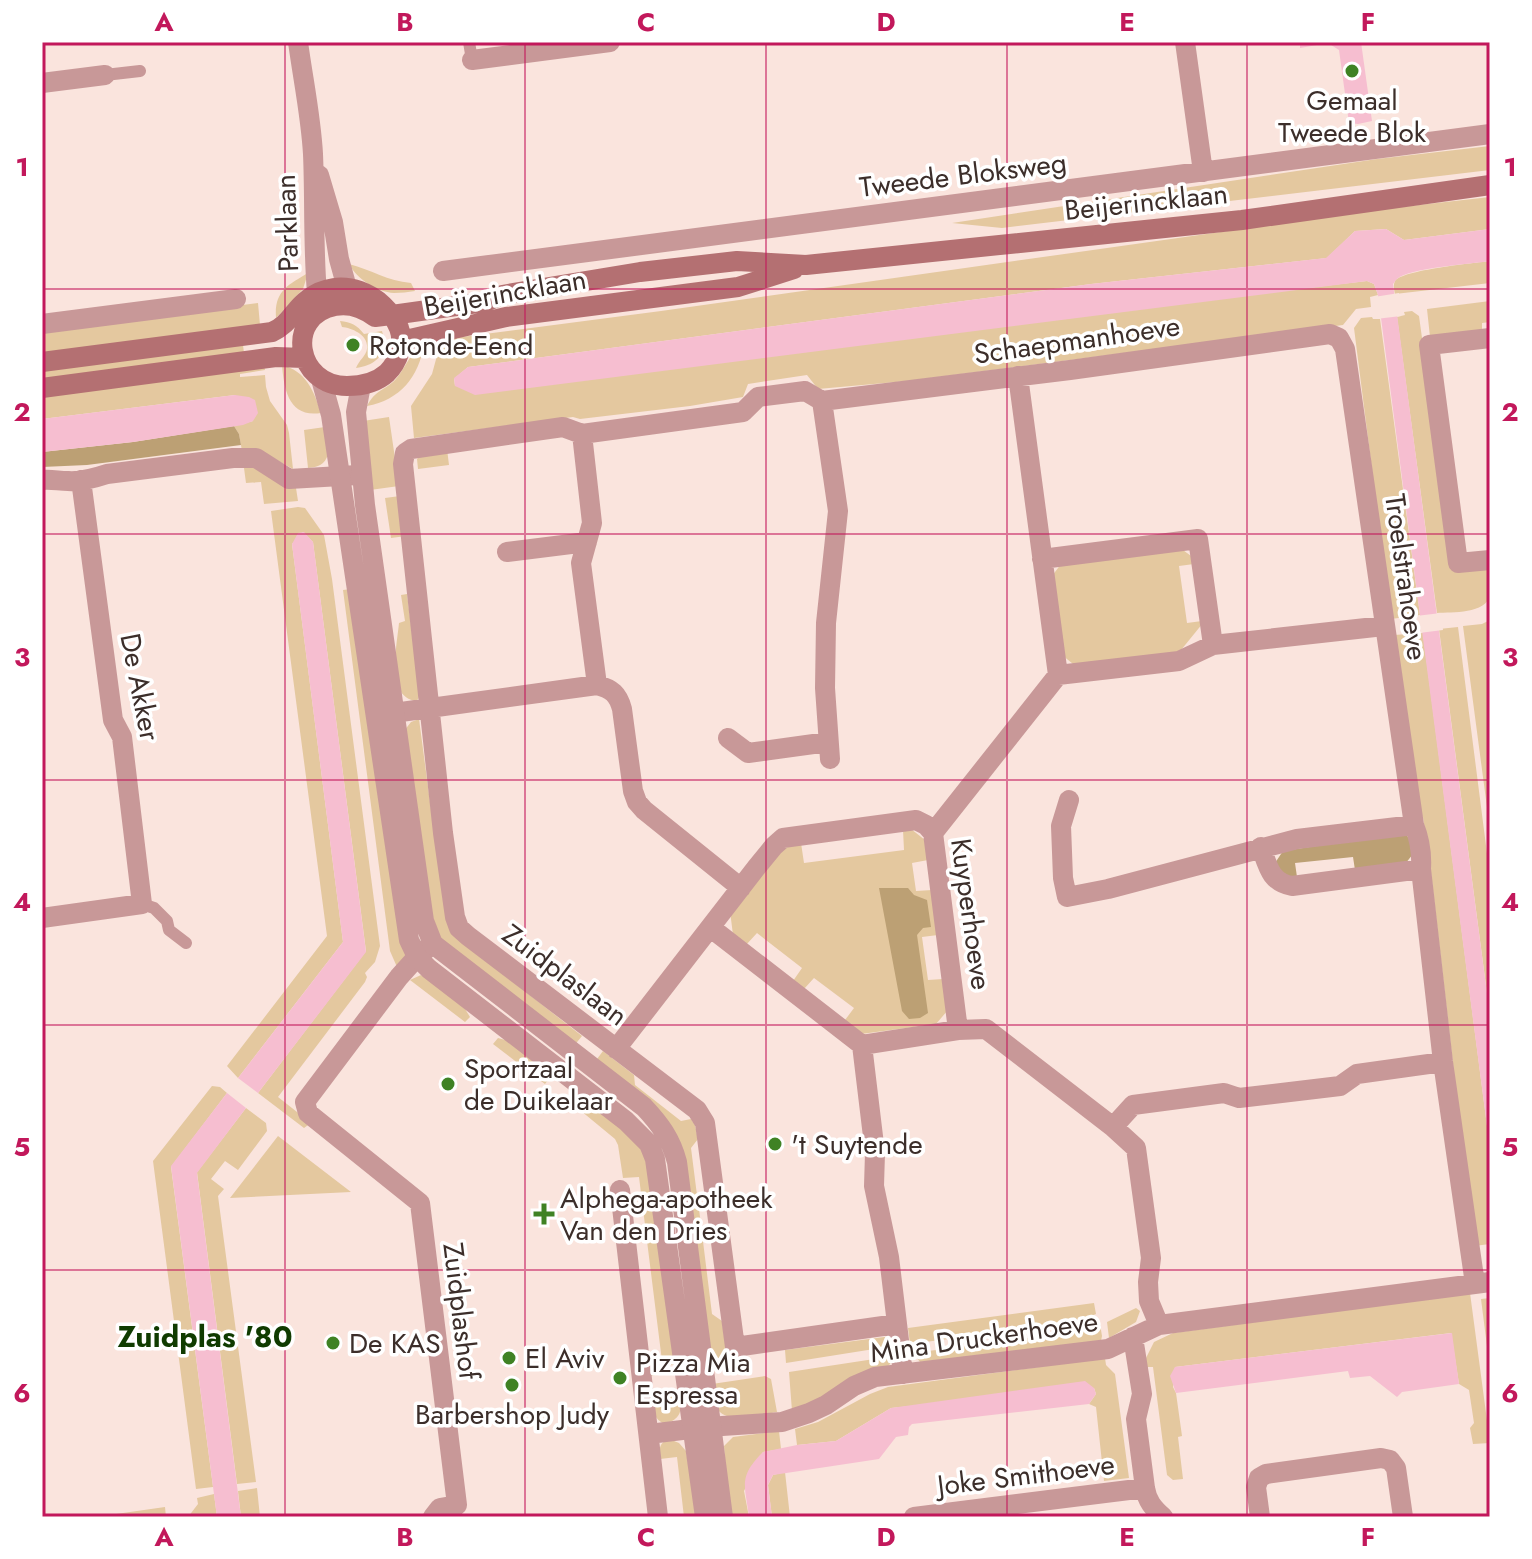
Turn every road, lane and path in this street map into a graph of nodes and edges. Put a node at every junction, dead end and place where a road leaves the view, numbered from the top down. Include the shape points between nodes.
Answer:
1 (298, 42) edge
2 (610, 42) edge
3 (1185, 42) edge
4 (586, 43) edge
5 (470, 51) edge
6 (140, 71) dead end
7 (105, 75) joint
8 (42, 83) edge
9 (1490, 134) edge
10 (313, 153) junction
11 (1203, 172) junction
12 (1490, 185) edge
13 (806, 265) junction
14 (443, 271) dead end
15 (347, 288) junction
16 (236, 299) dead end
17 (318, 302) junction
18 (386, 309) junction
19 (42, 324) edge
20 (1339, 338) joint
21 (1490, 338) edge
22 (401, 341) junction
23 (304, 358) junction
24 (42, 362) edge
25 (1018, 376) junction
26 (321, 379) junction
27 (361, 385) junction
28 (42, 388) edge
29 (822, 401) junction
30 (582, 434) junction
31 (405, 453) joint
32 (362, 474) junction
33 (339, 477) junction
34 (42, 480) edge
35 (81, 480) junction
36 (587, 542) junction
37 (507, 552) dead end
38 (1042, 559) junction
39 (1490, 560) edge
40 (1384, 626) junction
41 (1213, 645) junction
42 (1058, 675) junction
43 (597, 685) junction
44 (430, 709) junction
45 (385, 714) junction
46 (728, 738) dead end
47 (1069, 800) dead end
48 (1414, 825) junction
49 (933, 833) junction
50 (1261, 847) junction
51 (1421, 869) junction
52 (741, 888) junction
53 (142, 904) junction
54 (42, 918) edge
55 (711, 928) junction
56 (186, 943) dead end
57 (425, 950) junction
58 (958, 1030) junction
59 (862, 1045) junction
60 (616, 1049) junction
61 (1443, 1062) junction
62 (1113, 1127) junction
63 (620, 1190) dead end
64 (1482, 1283) edge
65 (897, 1324) junction
66 (1159, 1325) junction
67 (1133, 1337) junction
68 (903, 1374) junction
69 (701, 1428) junction
70 (649, 1434) junction
71 (1145, 1488) junction
72 (458, 1511) edge
73 (433, 1517) edge
74 (658, 1517) edge
75 (705, 1517) edge
76 (723, 1517) edge
77 (914, 1517) edge
78 (1163, 1517) edge
79 (1260, 1517) edge
80 (1403, 1517) edge

1 - 10 street, Parklaan
2 - 4 street
3 - 11 street
4 - 5 street
6 - 7 lane
7 - 8 street
9 - 11 street, Tweede Bloksweg
10 - 15 street, Parklaan
10 - 17 street, Parklaan
11 - 14 street, Tweede Bloksweg
12 - 13 main road, Beijerincklaan via 1242,220
13 - 18 main road, Beijerincklaan via 737,261 640,272 485,302
13 - 22 main road, Beijerincklaan via 738,287 506,317
15 - 17 main road via 332,288
15 - 18 main road via 365,292
16 - 19 street
17 - 18 main road via 347,305 375,317
17 - 23 main road via 304,333
17 - 24 main road via 298,308 272,332
18 - 22 main road via 399,327
20 - 25 street, Schaepmanhoeve via 1330,334
20 - 40 street, Troelstrahoeve via 1345,349
21 - 39 street via 1429,345 1458,563
22 - 27 main road via 389,370
23 - 26 main road
23 - 28 main road via 276,357
25 - 29 street, Schaepmanhoeve
25 - 38 street
26 - 27 main road
26 - 33 street
27 - 32 street via 356,412
29 - 30 street, Schaepmanhoeve via 805,391 758,397 743,412
29 - 46 street via 838,511 826,623 829,750 748,753
30 - 31 street, Schaepmanhoeve via 563,427 421,446
30 - 36 street via 592,523
31 - 44 street, Zuidplaslaan
32 - 33 street
32 - 45 street
33 - 35 street via 289,479 256,458 233,458
33 - 45 street
34 - 35 street
35 - 53 street, De Akker
36 - 37 street
36 - 43 street via 581,563
38 - 41 street via 1198,539
38 - 42 street
40 - 41 street
40 - 48 street, Troelstrahoeve
41 - 42 street via 1179,661
42 - 49 street
43 - 44 street
43 - 52 street via 619,697 637,802
44 - 45 street
44 - 60 street, Zuidplaslaan via 459,928
45 - 57 street via 409,940
47 - 50 street via 1061,826 1067,897
48 - 50 street
48 - 51 street, Troelstrahoeve
49 - 52 street, Kuyperhoeve via 916,820 793,835 774,846
49 - 58 street, Kuyperhoeve
50 - 51 street via 1272,875 1292,886
51 - 61 street, Troelstrahoeve
52 - 55 street, Kuyperhoeve
53 - 54 street
53 - 56 lane via 154,908
55 - 59 street
55 - 60 street, Kuyperhoeve
57 - 69 street via 429,969 649,1144
57 - 72 street, Zuidplashof via 305,1102 308,1113 420,1203
58 - 59 street, Kuyperhoeve
58 - 62 street via 986,1029
59 - 65 street via 874,1186
60 - 65 street, Zuidplaslaan via 697,1110 705,1123 735,1347
61 - 62 street via 1357,1074 1340,1086 1133,1105
61 - 64 street, Troelstrahoeve
62 - 66 street via 1136,1148 1151,1258 1149,1301
63 - 70 street
64 - 66 street, Mina Druckerhoeve
65 - 68 street
66 - 67 street, Mina Druckerhoeve
67 - 68 street, Mina Druckerhoeve via 1108,1349
67 - 71 street via 1142,1394 1136,1419
68 - 69 street, Mina Druckerhoeve via 875,1377 782,1422
69 - 70 street, Mina Druckerhoeve
69 - 75 street
69 - 76 street
70 - 74 street
71 - 77 street, Joke Smithoeve
71 - 78 street
72 - 73 street, Zuidplashof via 440,1508
79 - 80 street via 1256,1487 1266,1474 1381,1458 1396,1468

